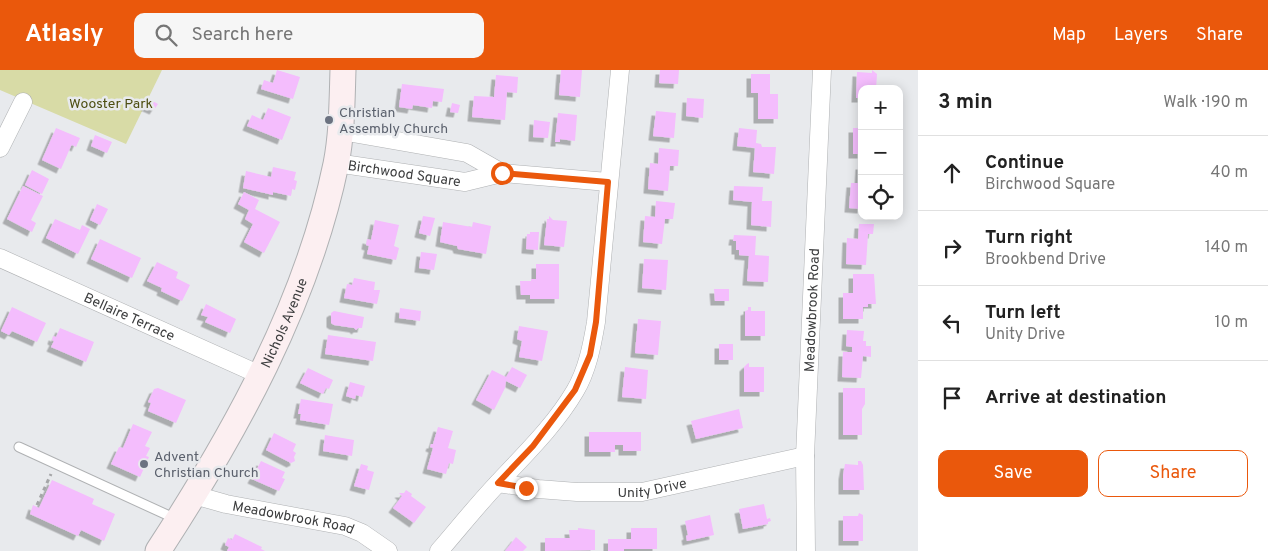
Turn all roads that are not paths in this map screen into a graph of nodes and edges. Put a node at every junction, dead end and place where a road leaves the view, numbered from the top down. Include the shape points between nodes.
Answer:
1 (343, 70) edge
2 (620, 70) edge
3 (822, 70) edge
4 (23, 102) dead end
5 (341, 131) junction
6 (0, 148) edge
7 (336, 163) junction
8 (502, 173) junction
9 (608, 182) junction
10 (0, 258) edge
11 (260, 375) junction
12 (19, 447) dead end
13 (805, 456) junction
14 (498, 483) junction
15 (194, 495) junction
16 (178, 520) junction
17 (158, 551) edge
18 (388, 551) edge
19 (439, 551) edge
20 (806, 551) edge

1 - 5 main road, Nichols Avenue
2 - 9 street
3 - 13 street, Meadowbrook Road
4 - 6 street
5 - 7 main road, Nichols Avenue
5 - 8 street, Birchwood Square via 467,153
7 - 8 street, Birchwood Square via 465,182
7 - 11 main road, Nichols Avenue via 315,245
8 - 9 street, Birchwood Square
9 - 14 street via 596,322 590,355 575,390 533,446
10 - 11 street, Bellaire Terrace
11 - 15 main road, Nichols Avenue
12 - 16 lane
13 - 14 street, Unity Drive via 642,492 577,492
13 - 20 street, Meadowbrook Road
14 - 19 street
15 - 16 main road, Nichols Avenue
15 - 18 street, Meadowbrook Road via 345,526
16 - 17 main road, Nichols Avenue

